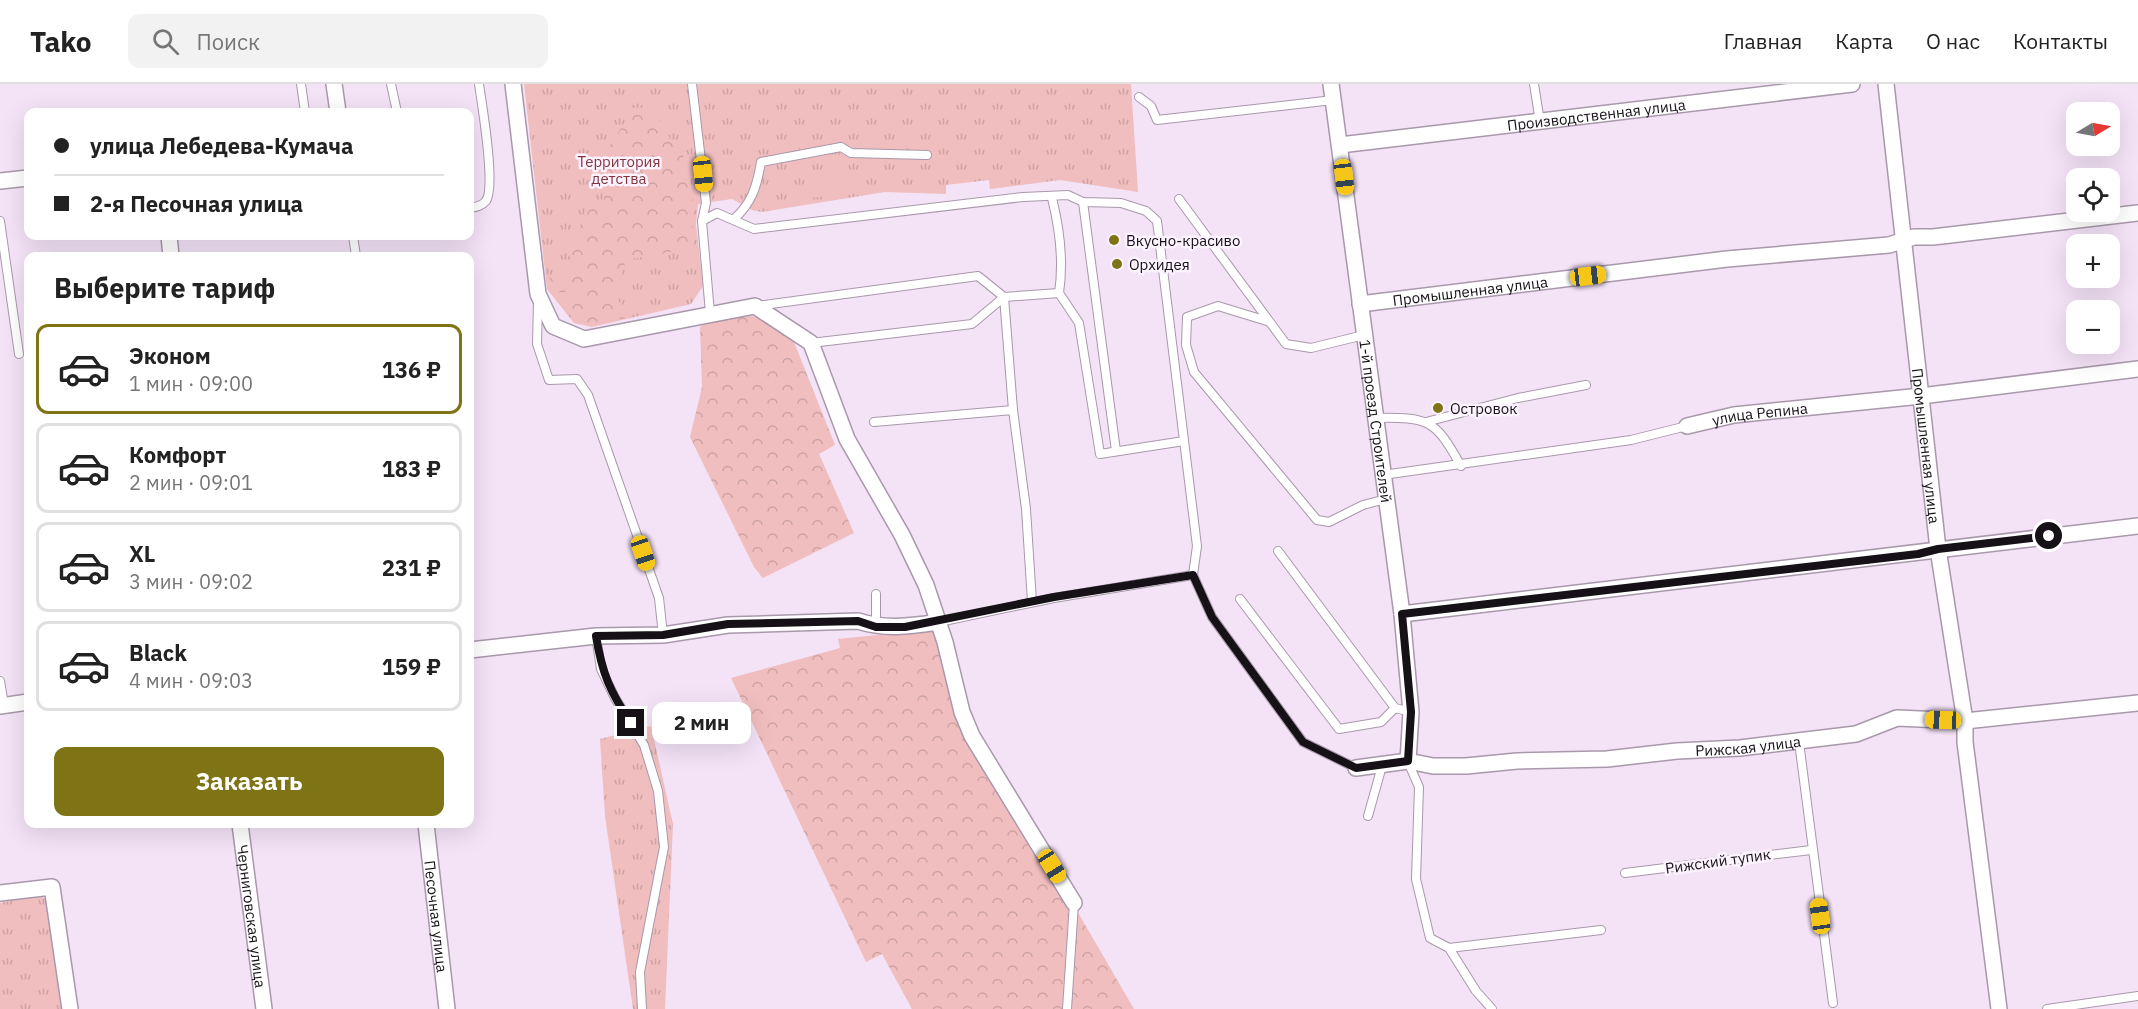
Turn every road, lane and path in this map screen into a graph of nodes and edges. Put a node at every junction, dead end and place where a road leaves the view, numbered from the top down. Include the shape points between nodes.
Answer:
1 (301, 84) edge
2 (334, 84) edge
3 (392, 84) edge
4 (479, 84) edge
5 (513, 84) edge
6 (692, 84) edge
7 (1331, 84) edge
8 (1534, 84) edge
9 (1852, 84) edge
10 (1886, 84) edge
11 (1793, 88) edge
12 (1139, 97) dead end
13 (1333, 100) junction
14 (304, 108) edge
15 (337, 108) edge
16 (396, 108) edge
17 (1540, 122) junction
18 (1340, 145) junction
19 (927, 155) dead end
20 (24, 179) edge
21 (0, 182) edge
22 (1052, 198) junction
23 (1179, 199) dead end
24 (1083, 202) junction
25 (474, 206) edge
26 (2138, 213) edge
27 (734, 219) junction
28 (0, 221) edge
29 (702, 221) junction
30 (1903, 239) junction
31 (1059, 293) junction
32 (538, 294) junction
33 (1004, 297) junction
34 (1360, 304) junction
35 (755, 306) junction
36 (710, 313) junction
37 (1267, 321) junction
38 (1364, 334) junction
39 (811, 343) junction
40 (19, 354) dead end
41 (2138, 369) edge
42 (1586, 385) dead end
43 (1921, 396) junction
44 (1013, 410) junction
45 (1375, 418) junction
46 (874, 422) dead end
47 (1426, 422) junction
48 (1687, 426) joint
49 (1184, 441) junction
50 (1116, 451) junction
51 (1461, 466) junction
52 (1383, 475) junction
53 (1386, 499) junction
54 (2138, 526) edge
55 (1938, 549) junction
56 (1278, 551) dead end
57 (1193, 575) junction
58 (876, 594) dead end
59 (1240, 599) dead end
60 (1032, 602) junction
61 (1402, 614) junction
62 (939, 622) junction
63 (876, 627) junction
64 (663, 635) junction
65 (596, 636) junction
66 (474, 650) edge
67 (0, 681) edge
68 (24, 703) edge
69 (2138, 703) edge
70 (2, 706) edge
71 (1395, 708) junction
72 (1411, 712) junction
73 (1965, 721) junction
74 (1798, 742) junction
75 (1408, 761) junction
76 (1382, 766) junction
77 (1356, 768) joint
78 (1368, 816) dead end
79 (241, 828) edge
80 (426, 828) edge
81 (1811, 850) junction
82 (1624, 873) dead end
83 (0, 893) edge
84 (1074, 903) joint
85 (1601, 930) dead end
86 (1449, 948) junction
87 (2138, 996) edge
88 (1833, 1003) dead end
89 (70, 1009) edge
90 (264, 1009) edge
91 (447, 1009) edge
92 (642, 1009) edge
93 (1067, 1009) edge
94 (1492, 1009) edge
95 (1999, 1009) edge
96 (2048, 1009) edge

1 - 14 lane
2 - 15 street
3 - 16 lane
4 - 25 lane via 491,184 486,201
5 - 32 street
6 - 29 lane via 706,203
7 - 13 street, 1-й проезд Строителей
8 - 17 lane
9 - 11 street, Производственная улица
10 - 30 street, Промышленная улица
11 - 17 street, Производственная улица
12 - 13 lane via 1151,106 1157,120
13 - 18 street, 1-й проезд Строителей
17 - 18 street, Производственная улица
18 - 34 street, 1-й проезд Строителей
19 - 27 lane via 851,153 841,147 761,162 757,185 747,207
20 - 21 street
22 - 24 lane via 1068,195
22 - 27 lane via 1023,197 754,229
22 - 31 lane via 1063,265
23 - 37 lane
24 - 49 lane via 1121,203 1146,211 1157,221
24 - 50 lane
26 - 30 street, Промышленная улица
27 - 29 lane via 717,213
28 - 40 lane
29 - 36 lane
30 - 34 street, Промышленная улица via 1889,245 1727,259
30 - 43 street, Промышленная улица
31 - 33 lane
31 - 50 lane via 1079,323 1100,454
32 - 36 street via 553,326 584,339
32 - 64 lane via 537,344 549,380 577,379 588,395 659,598
33 - 35 lane via 978,276
33 - 39 lane via 972,324
33 - 44 lane
34 - 38 street, 1-й проезд Строителей
35 - 36 street
35 - 39 street
37 - 38 lane via 1286,344 1311,348
37 - 53 lane via 1218,306 1187,317 1186,345 1194,372 1317,520 1329,522 1363,505
38 - 45 street, 1-й проезд Строителей
39 - 62 street via 847,439 902,535
41 - 43 street, улица Репина
42 - 47 lane
43 - 48 street, улица Репина via 1734,415
43 - 55 street, Промышленная улица
44 - 46 lane
44 - 60 lane via 1026,509
45 - 47 lane
45 - 52 street, 1-й проезд Строителей
47 - 51 lane via 1443,434
48 - 51 lane, улица Репина via 1631,440
49 - 50 lane
49 - 57 lane via 1197,546
51 - 52 lane, улица Репина
52 - 53 street, 1-й проезд Строителей
53 - 61 street, 1-й проезд Строителей
54 - 55 street
55 - 61 street
55 - 73 street, Промышленная улица
56 - 71 lane
57 - 60 lane
57 - 77 lane via 1212,617 1303,742
58 - 63 lane
59 - 71 lane via 1339,729 1381,722
60 - 62 lane
61 - 72 street, 1-й проезд Строителей
62 - 63 street
62 - 84 street via 972,736
63 - 64 street via 858,621 728,624
64 - 65 street
65 - 66 street
65 - 92 lane via 601,669 644,746 658,791 663,847 640,972
67 - 70 lane
68 - 70 street
69 - 73 street, Рижская улица
71 - 72 lane
72 - 75 street, 1-й проезд Строителей
73 - 74 street, Рижская улица via 1897,718 1856,734
73 - 95 street, Промышленная улица
74 - 75 street, Рижская улица via 1607,759 1466,766
74 - 81 lane
75 - 76 street, Рижская улица
75 - 86 lane via 1419,787 1416,879 1422,909 1430,938
76 - 77 street, Рижская улица
76 - 78 lane
79 - 90 street, Черниговская улица
80 - 91 street, Песочная улица
81 - 82 lane, Рижский тупик
81 - 88 lane
83 - 89 street via 52,887
84 - 93 lane
85 - 86 lane
86 - 94 lane
87 - 96 lane

